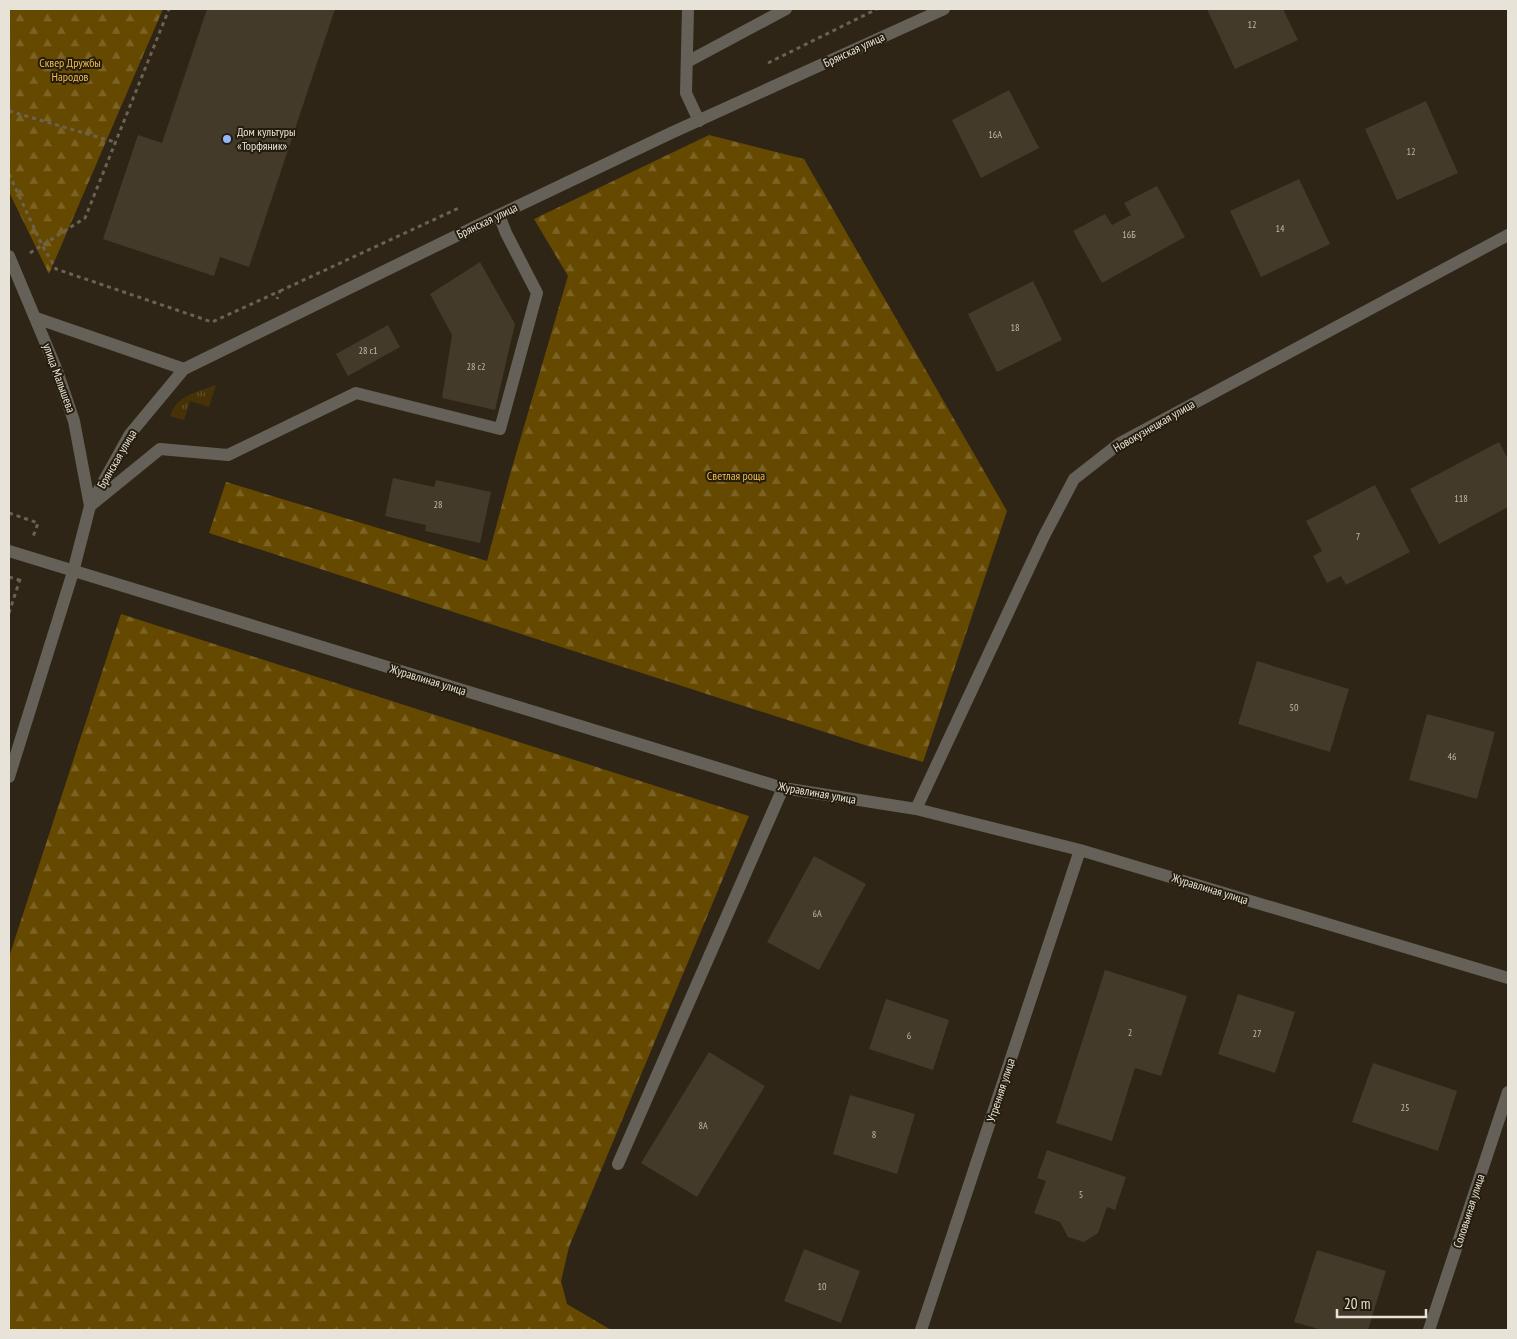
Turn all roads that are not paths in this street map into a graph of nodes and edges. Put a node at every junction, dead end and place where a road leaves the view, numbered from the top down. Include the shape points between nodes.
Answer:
1 (688, 9) edge
2 (786, 9) edge
3 (944, 9) edge
4 (687, 62) junction
5 (699, 121) junction
6 (499, 215) junction
7 (1508, 234) edge
8 (9, 256) edge
9 (36, 318) junction
10 (184, 369) junction
11 (90, 506) junction
12 (9, 552) edge
13 (73, 572) junction
14 (9, 777) edge
15 (783, 788) junction
16 (916, 810) junction
17 (1080, 850) junction
18 (1508, 978) edge
19 (1508, 1092) edge
20 (618, 1164) dead end
21 (921, 1330) edge
22 (1429, 1330) edge

1 - 4 street
2 - 4 street
3 - 5 street, Брянская улица
4 - 5 street via 686,92
5 - 6 street, Брянская улица
6 - 10 street, Брянская улица
6 - 11 street via 537,293 500,429 356,393 228,455 160,450
7 - 16 street, Новокузнецкая улица via 1120,443 1074,480 1044,536
8 - 9 street, улица Малышева
9 - 10 street
9 - 11 street, улица Малышева via 74,421
10 - 11 street, Брянская улица via 130,434
11 - 13 street
12 - 13 street, Журавлиная улица
13 - 14 street
13 - 15 street, Журавлиная улица
15 - 16 street, Журавлиная улица
15 - 20 street
16 - 17 street, Журавлиная улица
17 - 18 street, Журавлиная улица
17 - 21 street, Утренняя улица
19 - 22 street, Соловьиная улица

